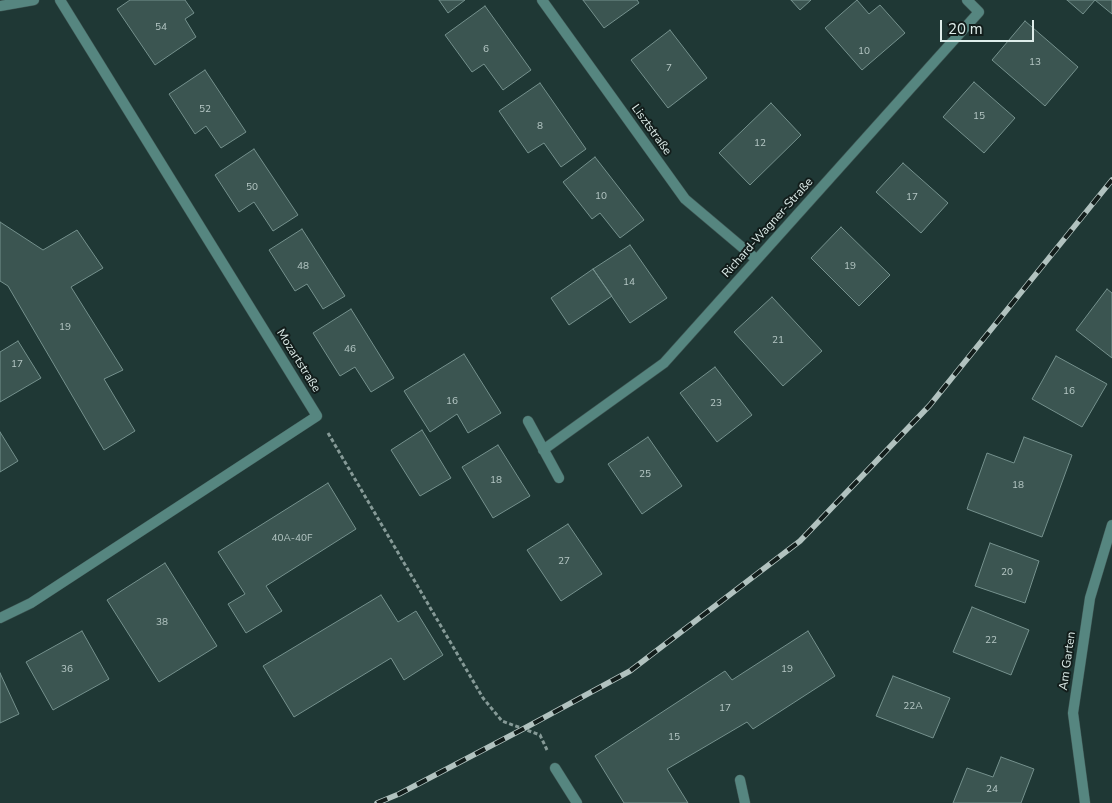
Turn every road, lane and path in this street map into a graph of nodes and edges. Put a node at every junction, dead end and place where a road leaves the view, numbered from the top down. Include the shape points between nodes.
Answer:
1 (34, 0) edge
2 (60, 0) edge
3 (542, 0) edge
4 (968, 0) edge
5 (0, 6) edge
6 (756, 259) junction
7 (317, 416) junction
8 (528, 421) dead end
9 (543, 450) junction
10 (559, 478) dead end
11 (1112, 525) edge
12 (0, 618) edge
13 (540, 735) dead end
14 (555, 768) dead end
15 (740, 780) dead end
16 (577, 803) edge
17 (745, 803) edge
18 (1085, 803) edge

1 - 5 street
2 - 7 street, Mozartstraße
3 - 6 street, Lisztstraße via 685,199
4 - 6 street, Richard-Wagner-Straße via 979,12
6 - 9 street, Richard-Wagner-Straße via 664,363
7 - 12 street via 31,603
7 - 13 path via 484,698 502,721
8 - 9 street
9 - 10 street
11 - 18 street, Am Garten via 1090,598 1073,713
14 - 16 street
15 - 17 street

